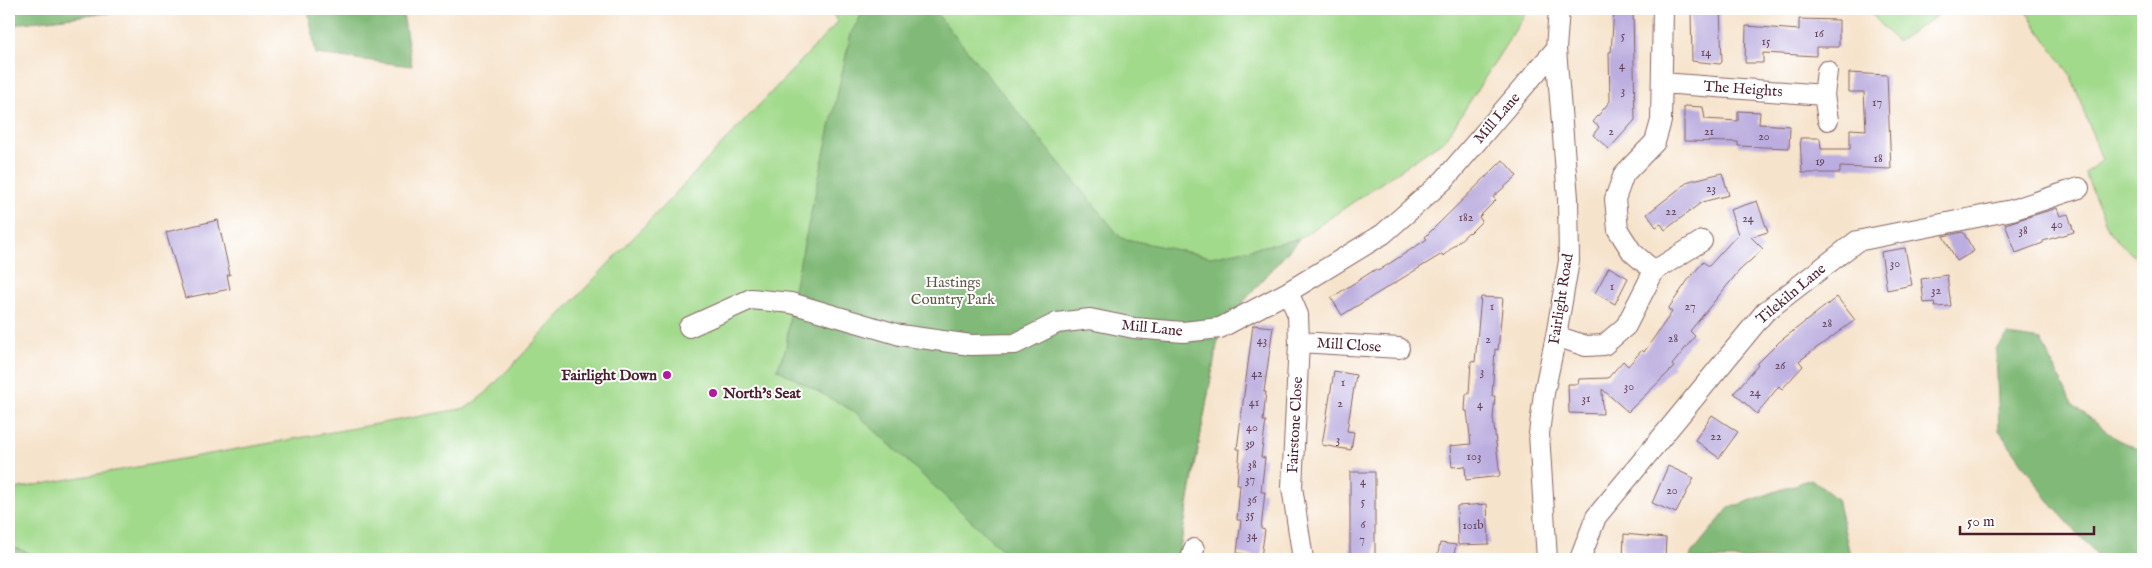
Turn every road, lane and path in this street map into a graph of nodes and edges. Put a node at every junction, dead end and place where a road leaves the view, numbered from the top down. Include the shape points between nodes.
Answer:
1 (1559, 9) edge
2 (1663, 9) edge
3 (1556, 49) junction
4 (1827, 71) dead end
5 (1662, 83) junction
6 (1824, 95) junction
7 (1828, 120) dead end
8 (2079, 188) dead end
9 (1702, 241) dead end
10 (1654, 271) junction
11 (1288, 292) junction
12 (689, 327) dead end
13 (1556, 336) junction
14 (1299, 342) junction
15 (1399, 348) dead end
16 (1303, 559) edge
17 (1547, 559) edge
18 (1580, 559) edge

1 - 3 street, Fairlight Road
2 - 5 street
3 - 11 street, Mill Lane via 1444,180 1411,211 1383,234
3 - 13 street, Fairlight Road via 1568,198 1569,261
4 - 6 street
5 - 6 street, The Heights
5 - 10 street via 1661,121 1655,142 1624,174 1614,199 1618,230 1632,252
6 - 7 street
8 - 18 street, Tilekiln Lane via 2012,210 1857,241 1765,312 1596,517
9 - 10 street
10 - 13 street via 1626,326 1604,345 1586,346
11 - 12 street, Mill Lane via 1220,328 1183,332 1134,328 1090,318 1057,323 1015,344 970,345 900,335 791,303 751,299
11 - 14 street, Fairstone Close via 1298,315
13 - 17 street, Fairlight Road via 1539,434
14 - 15 street, Mill Close
14 - 16 street, Fairstone Close via 1292,487

